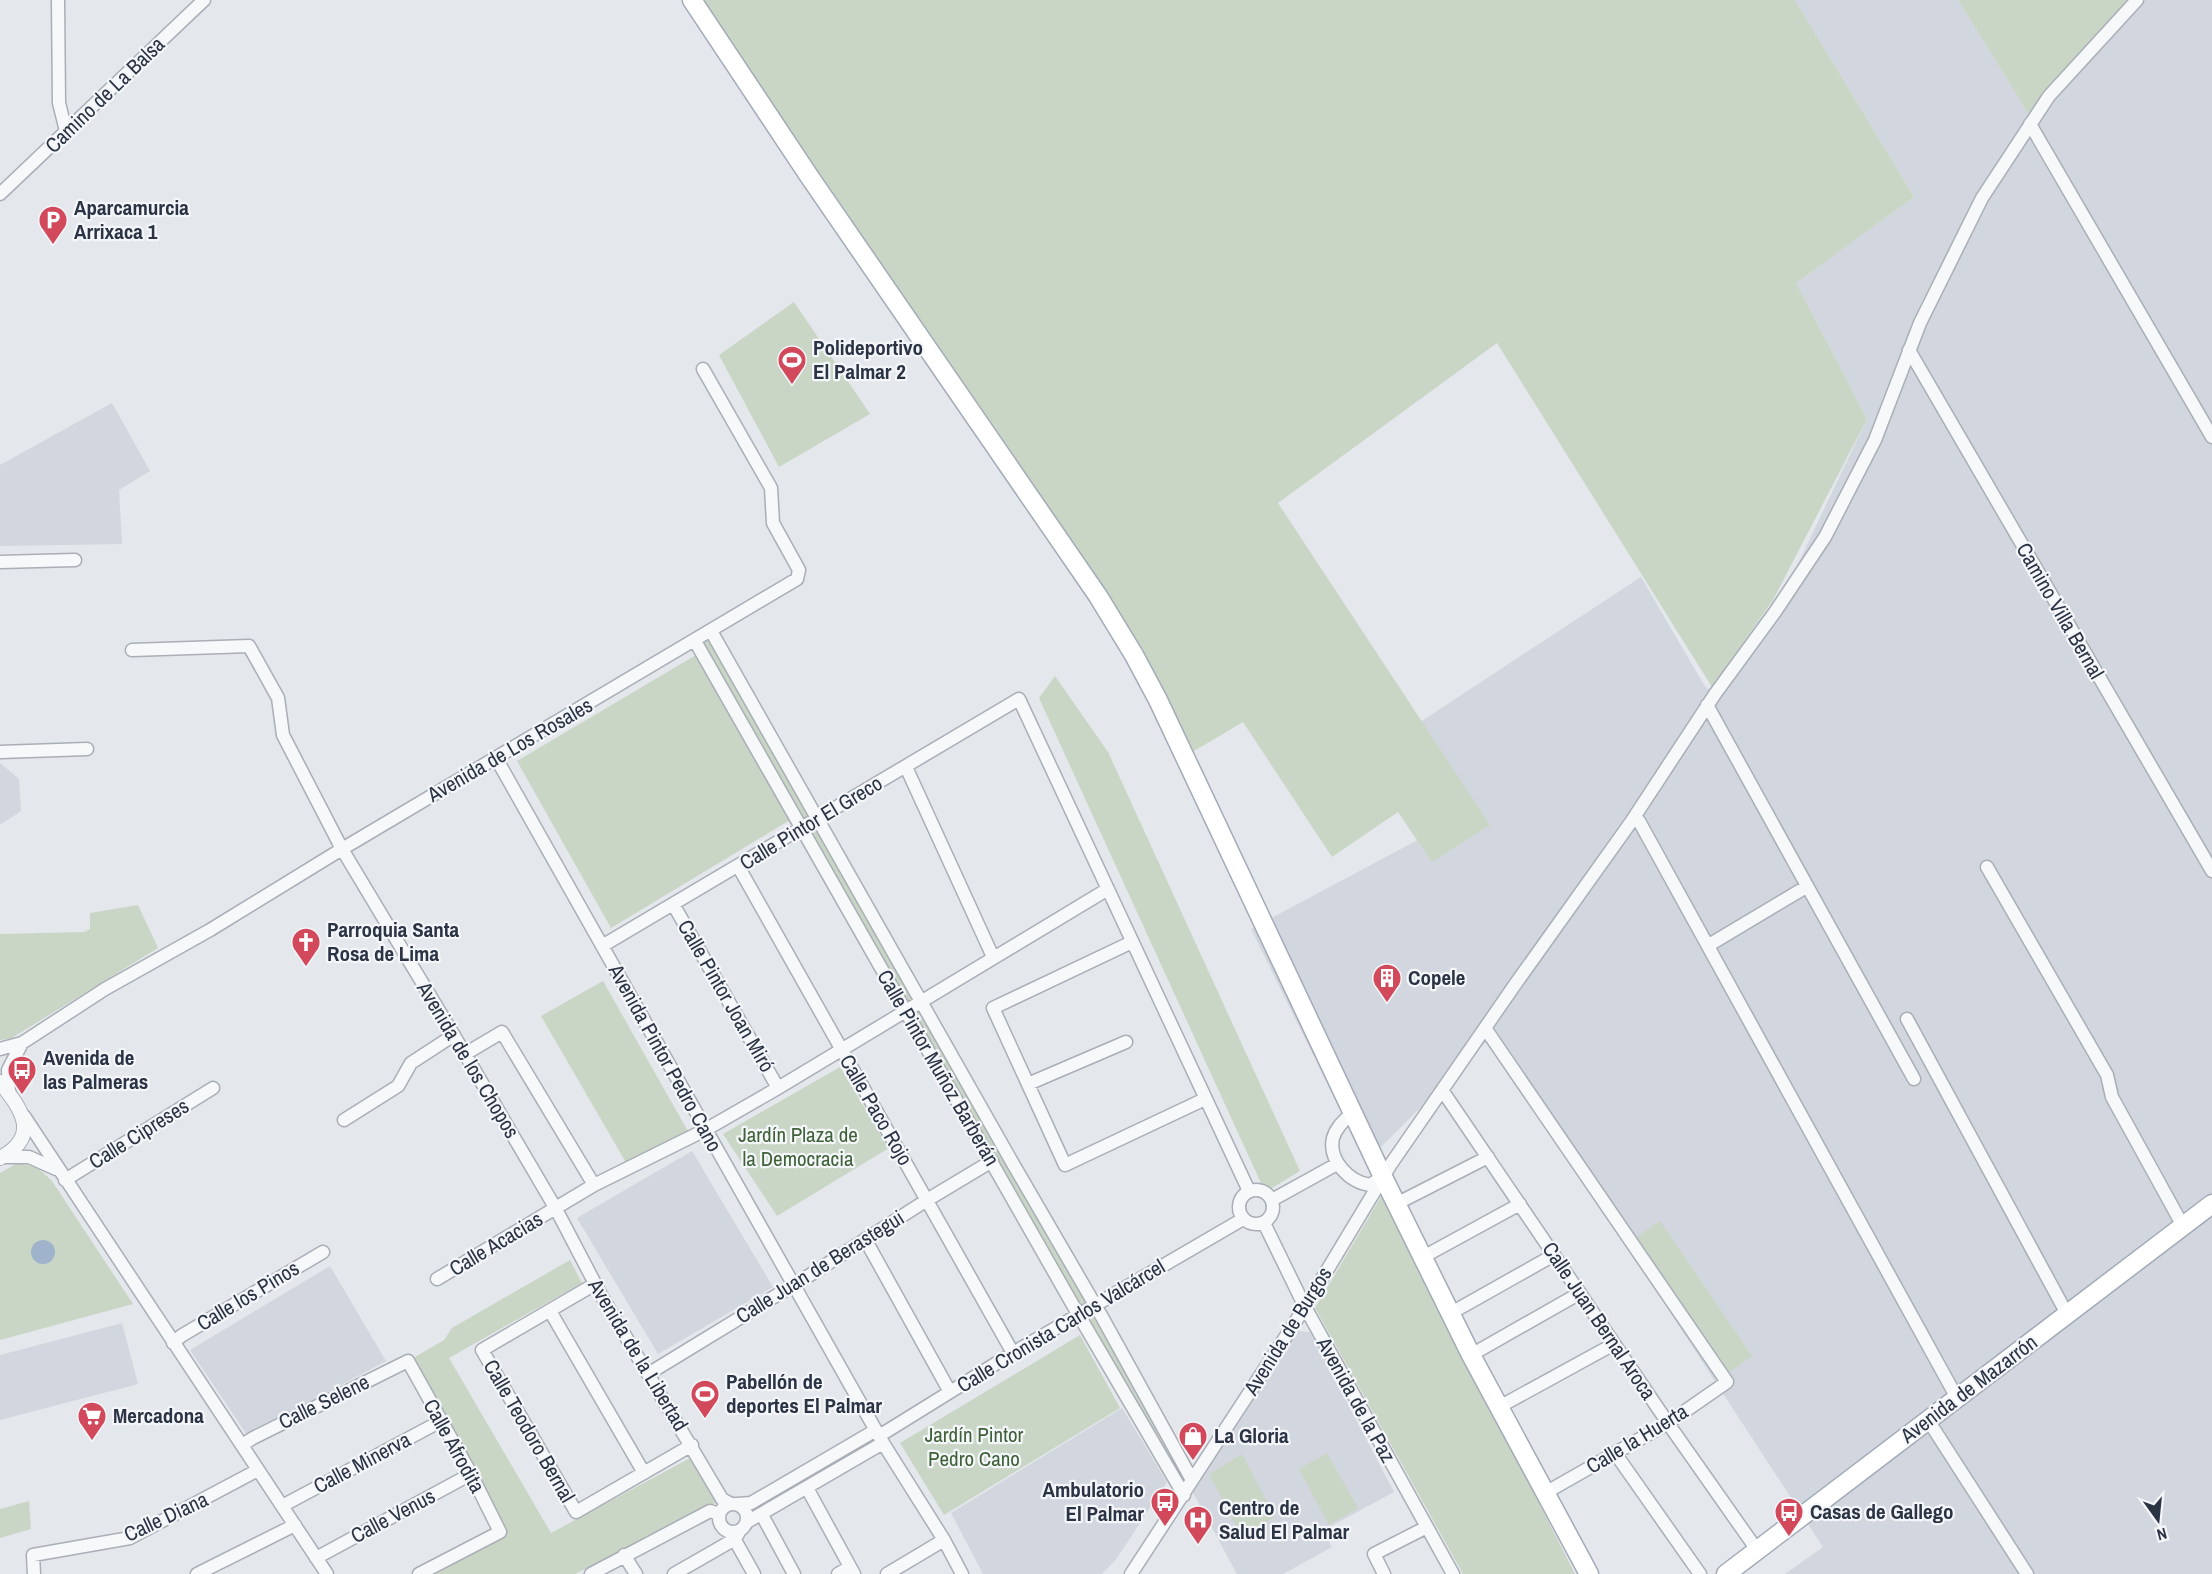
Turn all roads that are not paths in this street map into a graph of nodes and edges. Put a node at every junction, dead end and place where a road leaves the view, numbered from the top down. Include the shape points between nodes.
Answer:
1 (58, 0) edge
2 (204, 0) edge
3 (692, 0) edge
4 (2137, 0) edge
5 (2030, 124) junction
6 (66, 131) junction
7 (2, 192) edge
8 (1910, 350) junction
9 (703, 369) dead end
10 (2212, 437) edge
11 (75, 560) dead end
12 (0, 562) edge
13 (711, 631) junction
14 (695, 641) junction
15 (132, 650) dead end
16 (1707, 705) junction
17 (87, 750) dead end
18 (0, 752) edge
19 (496, 758) junction
20 (906, 767) junction
21 (1635, 816) junction
22 (818, 818) junction
23 (801, 828) junction
24 (342, 849) junction
25 (738, 866) junction
26 (1987, 867) dead end
27 (2212, 871) edge
28 (1806, 887) junction
29 (1108, 889) junction
30 (673, 904) junction
31 (1132, 942) junction
32 (1709, 945) junction
33 (602, 946) junction
34 (993, 957) junction
35 (922, 1002) junction
36 (906, 1011) junction
37 (1907, 1018) dead end
38 (1485, 1028) junction
39 (454, 1035) junction
40 (1125, 1042) dead end
41 (22, 1043) junction
42 (0, 1049) edge
43 (841, 1050) junction
44 (465, 1054) junction
45 (1914, 1079) dead end
46 (0, 1082) edge
47 (1028, 1084) junction
48 (213, 1088) dead end
49 (778, 1088) junction
50 (1442, 1090) junction
51 (9, 1094) junction
52 (1205, 1099) junction
53 (1353, 1112) junction
54 (24, 1116) junction
55 (344, 1120) dead end
56 (1339, 1126) junction
57 (705, 1130) junction
58 (1363, 1134) junction
59 (1488, 1157) junction
60 (0, 1158) edge
61 (992, 1161) junction
62 (1337, 1164) junction
63 (62, 1175) junction
64 (1383, 1177) junction
65 (1362, 1184) junction
66 (594, 1185) junction
67 (1249, 1191) junction
68 (927, 1200) junction
69 (1272, 1200) junction
70 (1369, 1200) junction
71 (1396, 1204) junction
72 (1520, 1204) junction
73 (2212, 1204) edge
74 (556, 1209) junction
75 (1243, 1219) junction
76 (1264, 1223) junction
77 (2183, 1226) junction
78 (865, 1239) junction
79 (323, 1251) dead end
80 (1554, 1255) junction
81 (1423, 1257) junction
82 (437, 1280) dead end
83 (595, 1284) junction
84 (795, 1285) junction
85 (1580, 1293) junction
86 (1096, 1307) junction
87 (1305, 1307) junction
88 (550, 1311) junction
89 (1450, 1313) junction
90 (2067, 1314) junction
91 (1080, 1316) junction
92 (173, 1343) junction
93 (1614, 1344) junction
94 (1013, 1353) junction
95 (1471, 1355) junction
96 (408, 1361) joint
97 (648, 1374) junction
98 (950, 1392) junction
99 (1957, 1398) junction
100 (1499, 1407) junction
101 (1928, 1420) junction
102 (441, 1421) junction
103 (1668, 1423) junction
104 (879, 1436) junction
105 (242, 1445) junction
106 (692, 1445) junction
107 (1615, 1453) junction
108 (258, 1470) junction
109 (644, 1473) junction
110 (471, 1474) junction
111 (1192, 1480) junction
112 (807, 1488) junction
113 (1545, 1493) junction
114 (1184, 1495) junction
115 (282, 1506) junction
116 (726, 1506) junction
117 (762, 1515) junction
118 (295, 1525) junction
119 (1426, 1527) junction
120 (738, 1531) junction
121 (944, 1540) junction
122 (1757, 1550) junction
123 (624, 1555) junction
124 (316, 1558) junction
125 (852, 1570) edge
126 (34, 1574) edge
127 (197, 1574) edge
128 (327, 1574) edge
129 (419, 1574) edge
130 (591, 1574) edge
131 (636, 1574) edge
132 (674, 1574) edge
133 (754, 1574) edge
134 (794, 1574) edge
135 (838, 1574) edge
136 (886, 1574) edge
137 (962, 1574) edge
138 (1131, 1574) edge
139 (1384, 1574) edge
140 (1453, 1574) edge
141 (1589, 1574) edge
142 (1700, 1574) edge
143 (1726, 1574) edge
144 (1734, 1574) edge
145 (2027, 1574) edge

1 - 6 street via 59,103
2 - 6 street, Camino de La Balsa
3 - 53 main road via 1117,625 1172,729
4 - 5 street, Avenida de Burgos via 2049,96
5 - 8 street, Avenida de Burgos via 1982,198
5 - 10 street
6 - 7 street, Camino de La Balsa
8 - 16 street, Avenida de Burgos via 1875,440 1825,537 1776,612
8 - 27 street, Camino Villa Bernal
9 - 13 street, Avenida de Los Rosales via 771,488 773,523 799,570 797,579
11 - 12 street
13 - 14 street, Avenida de Los Rosales
13 - 22 street, Calle Pintor Muñoz Barberán
14 - 19 street, Avenida de Los Rosales
14 - 23 street, Calle Pintor Muñoz Barberán
15 - 24 street, Avenida de los Chopos via 249,646 278,698 283,735
16 - 21 street, Avenida de Burgos
16 - 28 street
17 - 18 street
19 - 24 street, Avenida de Los Rosales
19 - 33 street, Avenida Pintor Pedro Cano
20 - 22 street, Calle Pintor El Greco
20 - 29 street, Calle Pintor El Greco via 1019,699
20 - 34 street
21 - 32 street
21 - 38 street, Avenida de Burgos
22 - 23 street, Calle Pintor El Greco
22 - 35 street, Calle Pintor Muñoz Barberán
23 - 25 street, Calle Pintor El Greco
23 - 36 street, Calle Pintor Muñoz Barberán
24 - 39 street, Avenida de los Chopos
24 - 41 street, Avenida de Los Rosales via 105,989
25 - 30 street, Calle Pintor El Greco
25 - 43 street, Calle Paco Rojo
26 - 77 street via 2107,1075 2112,1097
28 - 32 street
28 - 45 street
29 - 31 street
29 - 34 street, Calle Acacias
30 - 33 street, Calle Pintor El Greco
30 - 49 street, Calle Pintor Joan Miró
31 - 47 street via 993,1008
31 - 52 street
32 - 99 street
33 - 57 street, Avenida Pintor Pedro Cano
34 - 35 street, Calle Acacias
35 - 36 street, Calle Acacias
35 - 86 street, Calle Pintor Muñoz Barberán
36 - 43 street, Calle Acacias
36 - 61 street, Calle Pintor Muñoz Barberán
37 - 90 street
38 - 50 street, Avenida de Burgos
38 - 103 street, Calle la Huerta via 1727,1382
39 - 44 street, Avenida de los Chopos
39 - 55 street via 411,1063 398,1086
40 - 47 street
41 - 42 street, Avenida de Los Rosales
41 - 51 street, Avenida de Los Rosales via 8,1070
43 - 49 street, Calle Acacias
43 - 68 street, Calle Paco Rojo
44 - 66 street via 502,1032
44 - 74 street, Avenida de los Chopos
46 - 51 street
47 - 52 street via 1065,1165
48 - 63 street, Calle Cipreses
49 - 57 street, Calle Acacias
50 - 59 street, Calle Juan Bernal Aroca
50 - 64 street, Avenida de Burgos
51 - 54 street
52 - 67 street
53 - 56 street
53 - 58 main road
54 - 60 street via 20,1141
54 - 63 street
56 - 58 street
56 - 62 street via 1332,1147
57 - 66 street, Calle Acacias
57 - 84 street, Avenida Pintor Pedro Cano
58 - 64 main road
59 - 71 street
59 - 72 street, Calle Juan Bernal Aroca
60 - 63 street via 37,1159
61 - 68 street, Calle Juan de Berastegui
61 - 91 street, Calle Pintor Muñoz Barberán
62 - 65 street
62 - 69 street
63 - 92 street
64 - 65 street via 1370,1185
64 - 70 street, Avenida de Burgos
64 - 71 main road
65 - 70 street
66 - 74 street, Calle Acacias
67 - 69 street via 1263,1191
67 - 75 street via 1239,1203
68 - 78 street, Calle Juan de Berastegui
68 - 94 street, Calle Paco Rojo
69 - 76 street via 1273,1213
70 - 87 street, Avenida de Burgos
71 - 81 main road
72 - 80 street, Calle Juan Bernal Aroca
72 - 81 street
73 - 77 main road, Avenida de Mazarrón
74 - 82 street, Calle Acacias
74 - 83 street, Avenida de la Libertad
75 - 76 street via 1253,1224
75 - 86 street, Calle Cronista Carlos Valcárcel
76 - 87 street, Avenida de la Paz
77 - 90 main road, Avenida de Mazarrón
78 - 84 street, Calle Juan de Berastegui
78 - 98 street
79 - 92 street, Calle los Pinos
80 - 85 street, Calle Juan Bernal Aroca
80 - 89 street
81 - 89 main road
83 - 88 street
83 - 97 street, Avenida de la Libertad
84 - 97 street, Calle Juan de Berastegui
84 - 104 street, Avenida Pintor Pedro Cano
85 - 93 street, Calle Juan Bernal Aroca
85 - 95 street
86 - 91 street, Calle Cronista Carlos Valcárcel
86 - 111 street, Calle Pintor Muñoz Barberán
87 - 111 street, Avenida de Burgos
87 - 119 street, Avenida de la Paz
88 - 109 street
88 - 109 street, Calle Teodoro Bernal via 482,1350 576,1512
89 - 95 main road
90 - 99 main road, Avenida de Mazarrón
91 - 94 street, Calle Cronista Carlos Valcárcel
91 - 114 street, Calle Pintor Muñoz Barberán
92 - 105 street
93 - 100 street
93 - 103 street, Calle Juan Bernal Aroca
94 - 98 street, Calle Cronista Carlos Valcárcel
95 - 100 main road
96 - 102 street, Calle Afrodita
96 - 105 street, Calle Selene
97 - 106 street, Avenida de la Libertad
98 - 104 street, Calle Cronista Carlos Valcárcel
99 - 101 main road, Avenida de Mazarrón
100 - 113 main road
101 - 122 main road, Avenida de Mazarrón
101 - 145 street
102 - 110 street, Calle Afrodita
102 - 115 street, Calle Minerva
103 - 107 street, Calle la Huerta
103 - 122 street, Calle Juan Bernal Aroca
104 - 112 street, Calle Cronista Carlos Valcárcel
104 - 116 street, Calle Cronista Carlos Valcárcel via 751,1503
104 - 121 street, Avenida Pintor Pedro Cano
105 - 108 street
106 - 109 street
106 - 116 street, Avenida de la Libertad
107 - 113 street, Calle la Huerta
107 - 142 street
108 - 115 street
108 - 126 street, Calle Diana via 130,1538 33,1555
110 - 124 street, Calle Venus
110 - 129 street, Calle Afrodita via 500,1532
111 - 114 street, Avenida de Burgos
112 - 117 street, Calle Cronista Carlos Valcárcel
112 - 125 street
113 - 141 main road
114 - 138 street, Avenida de Burgos
115 - 118 street
116 - 120 street via 721,1525
116 - 120 street via 746,1511
116 - 123 street, Calle Cronista Carlos Valcárcel via 710,1510
117 - 120 street, Calle Cronista Carlos Valcárcel
117 - 134 street
118 - 124 street
118 - 127 street
119 - 139 street via 1374,1554
119 - 140 street, Avenida de la Paz
120 - 132 street, Calle Cronista Carlos Valcárcel
120 - 133 street
121 - 136 street
121 - 137 street, Avenida Pintor Pedro Cano
122 - 143 main road, Avenida de Mazarrón
122 - 144 main road
123 - 130 street
123 - 131 street
124 - 128 street
125 - 135 street

